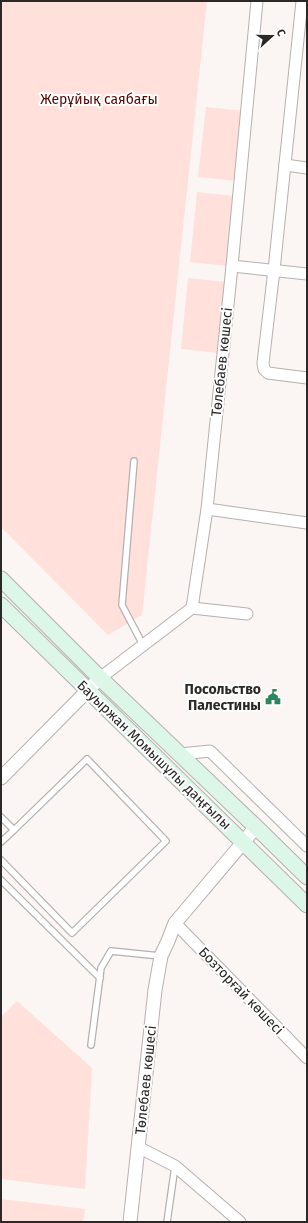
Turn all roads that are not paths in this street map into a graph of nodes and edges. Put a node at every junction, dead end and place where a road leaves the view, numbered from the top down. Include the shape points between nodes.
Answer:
1 (257, 1) edge
2 (302, 1) edge
3 (285, 165) junction
4 (307, 168) edge
5 (232, 266) junction
6 (274, 270) junction
7 (307, 274) edge
8 (307, 378) edge
9 (134, 461) dead end
10 (207, 509) junction
11 (307, 523) edge
12 (1, 579) edge
13 (1, 605) edge
14 (192, 608) junction
15 (247, 614) dead end
16 (143, 645) junction
17 (100, 678) junction
18 (87, 691) junction
19 (180, 754) junction
20 (1, 778) edge
21 (1, 817) edge
22 (256, 827) junction
23 (14, 830) junction
24 (1, 842) edge
25 (243, 842) junction
26 (307, 846) edge
27 (1, 860) edge
28 (307, 877) edge
29 (1, 880) edge
30 (307, 905) edge
31 (175, 923) junction
32 (160, 956) junction
33 (100, 978) junction
34 (91, 1045) dead end
35 (307, 1058) edge
36 (138, 1147) junction
37 (174, 1166) junction
38 (130, 1222) edge
39 (167, 1222) edge
40 (240, 1222) edge

1 - 5 street, Төлебаев көшесі
2 - 3 street
3 - 4 street
3 - 6 street
5 - 6 street
5 - 10 street, Төлебаев көшесі
6 - 7 street
6 - 8 street via 264,369 268,373
9 - 16 lane via 122,605
10 - 11 street
10 - 14 street, Төлебаев көшесі
12 - 17 main road, Бауыржан Момышұлы даңғылы
13 - 18 main road, Бауыржан Момышұлы даңғылы
14 - 15 street
14 - 16 street
16 - 17 street
17 - 18 street
17 - 19 main road, Бауыржан Момышұлы даңғылы
18 - 20 street
18 - 25 main road, Бауыржан Момышұлы даңғылы
19 - 22 main road, Бауыржан Момышұлы даңғылы
19 - 26 street via 210,752
21 - 23 lane
22 - 25 street, Төлебаев көшесі
22 - 28 main road, Бауыржан Момышұлы даңғылы
23 - 24 lane
23 - 27 lane via 87,759 166,841 72,933
25 - 30 main road, Бауыржан Момышұлы даңғылы
25 - 31 street, Төлебаев көшесі
29 - 33 lane
31 - 32 street, Төлебаев көшесі
31 - 35 street, Бозторғай көшесі
32 - 33 lane via 111,951 101,968
32 - 36 street, Төлебаев көшесі
33 - 34 lane
36 - 37 street
36 - 38 street, Төлебаев көшесі
37 - 39 lane
37 - 40 street

